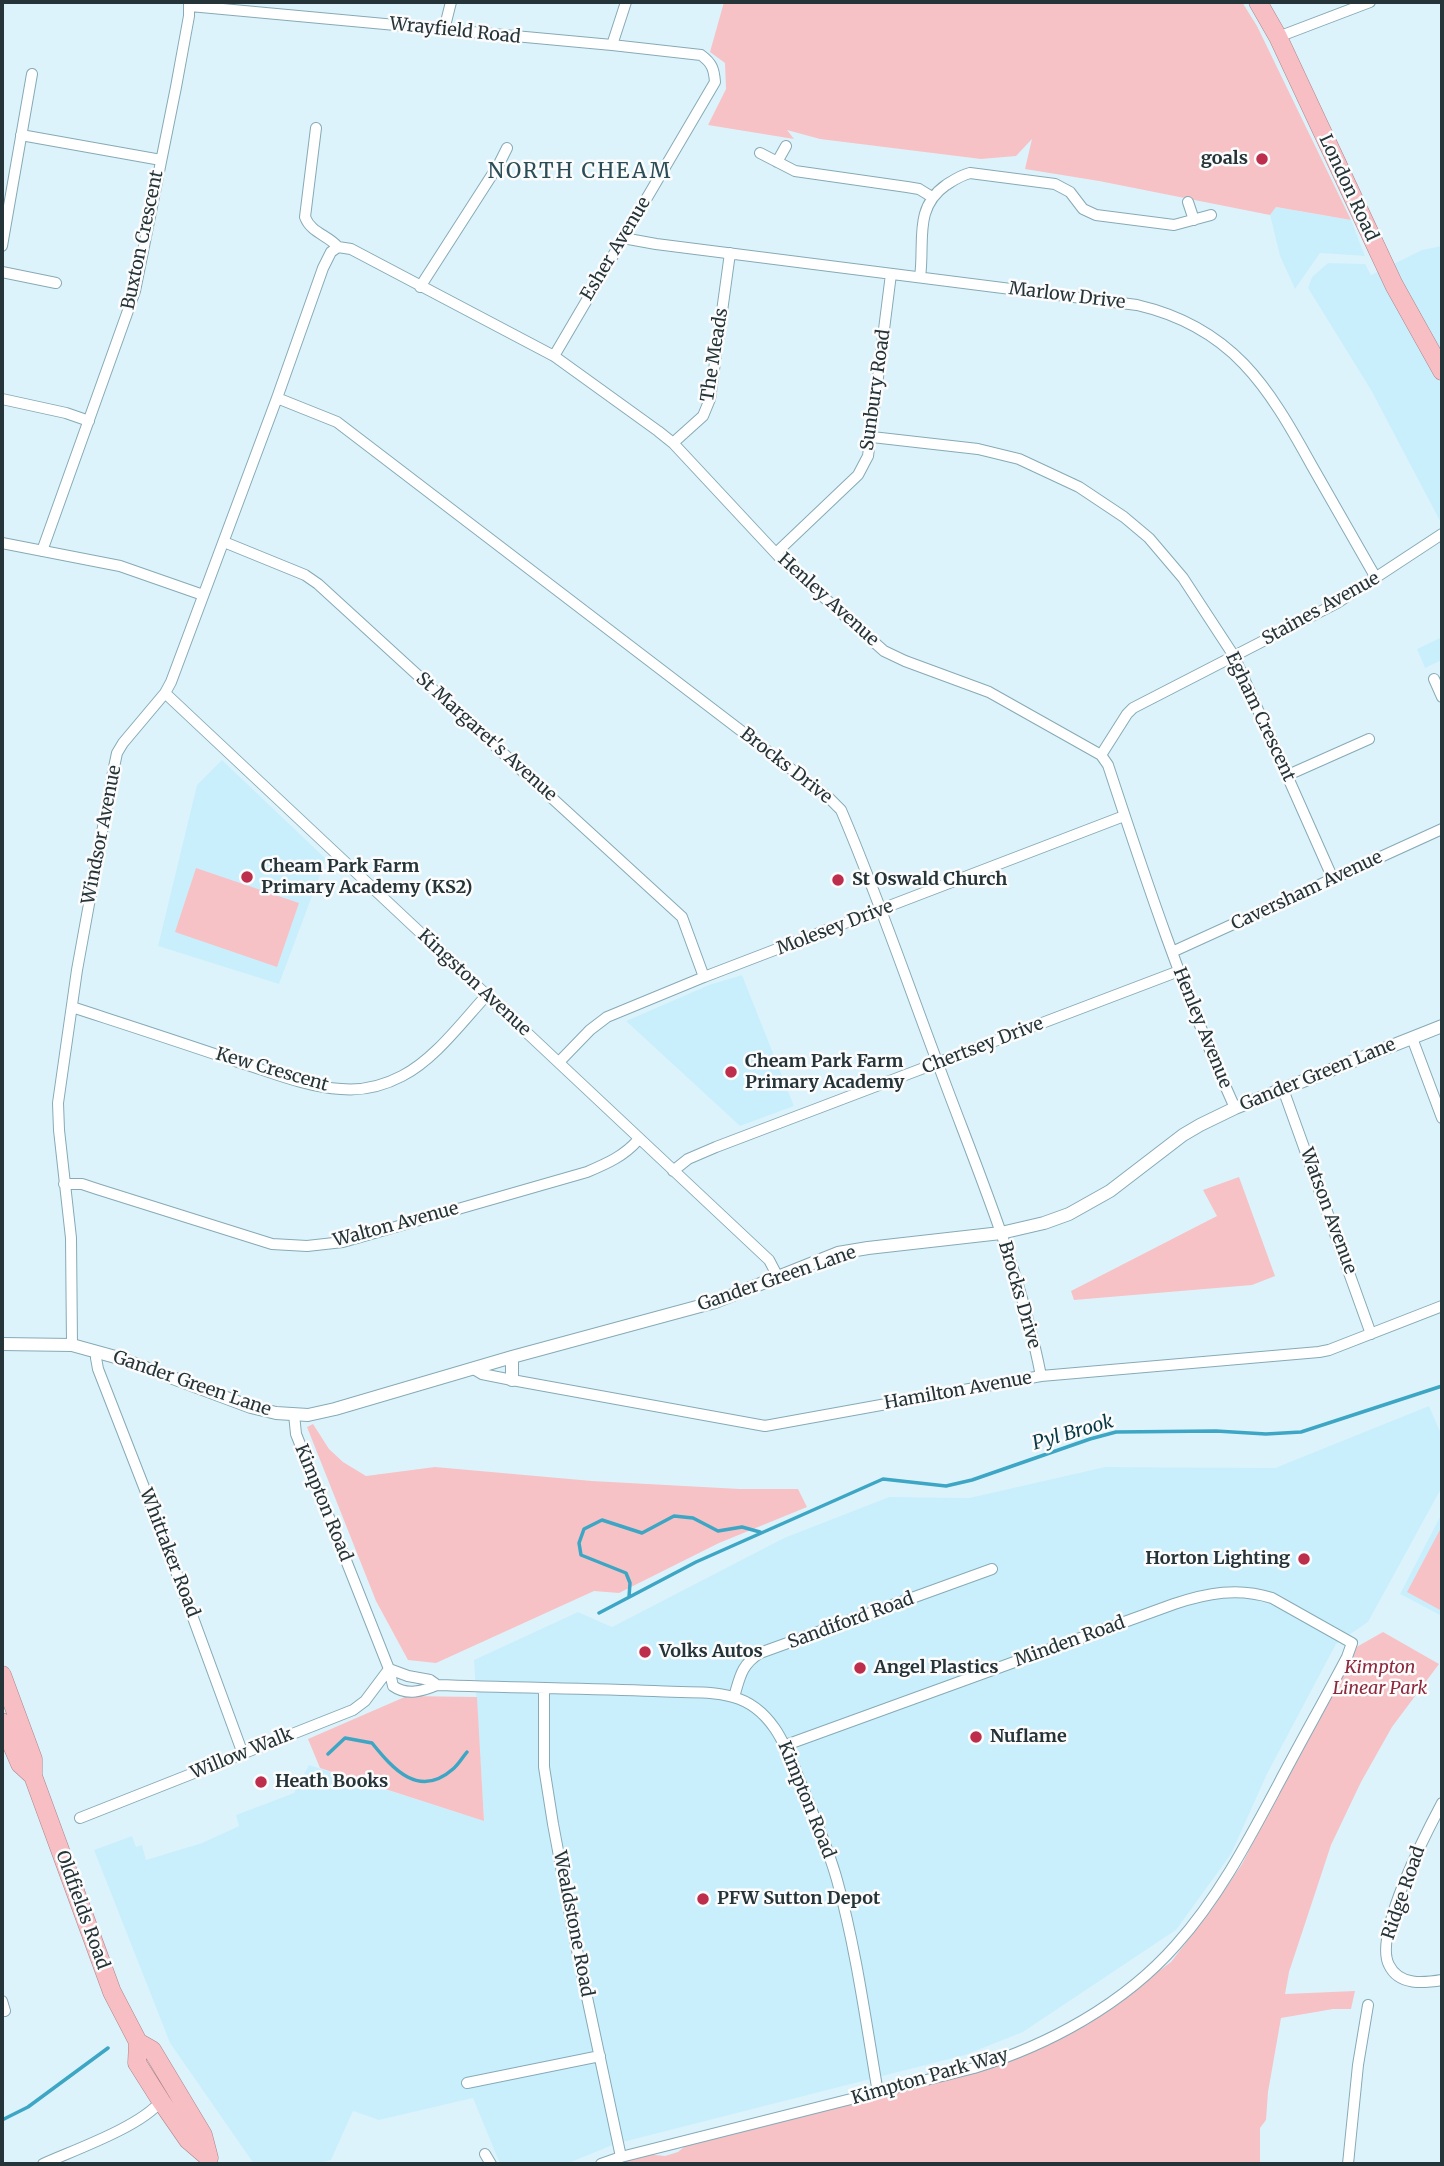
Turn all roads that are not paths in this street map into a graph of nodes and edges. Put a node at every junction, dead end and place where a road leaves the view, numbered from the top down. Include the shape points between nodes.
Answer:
1 (451, 2) edge
2 (626, 2) edge
3 (1258, 2) edge
4 (1370, 2) edge
5 (189, 4) edge
6 (444, 30) junction
7 (1278, 37) junction
8 (612, 45) junction
9 (714, 69) joint
10 (32, 74) dead end
11 (316, 128) dead end
12 (21, 135) junction
13 (786, 146) dead end
14 (507, 148) dead end
15 (761, 153) dead end
16 (161, 160) junction
17 (777, 162) junction
18 (932, 197) junction
19 (1188, 202) dead end
20 (1211, 215) dead end
21 (1194, 220) junction
22 (623, 238) junction
23 (2, 246) edge
24 (338, 247) junction
25 (730, 253) junction
26 (2, 272) edge
27 (891, 274) junction
28 (920, 277) junction
29 (56, 283) dead end
30 (420, 287) junction
31 (554, 356) junction
32 (1442, 371) edge
33 (277, 398) junction
34 (2, 399) edge
35 (89, 421) junction
36 (872, 437) junction
37 (673, 443) junction
38 (1442, 534) edge
39 (224, 542) junction
40 (2, 543) edge
41 (42, 551) junction
42 (776, 553) junction
43 (1376, 578) junction
44 (203, 595) junction
45 (1234, 656) junction
46 (1434, 680) dead end
47 (165, 693) junction
48 (1442, 697) edge
49 (1369, 739) dead end
50 (1101, 755) junction
51 (1288, 775) junction
52 (1125, 816) junction
53 (1442, 829) edge
54 (1333, 879) junction
55 (881, 910) junction
56 (1172, 952) junction
57 (1179, 971) junction
58 (704, 977) junction
59 (486, 996) junction
60 (72, 1007) junction
61 (1442, 1026) edge
62 (1412, 1038) junction
63 (559, 1062) junction
64 (938, 1063) junction
65 (1283, 1089) junction
66 (1235, 1108) junction
67 (1442, 1118) edge
68 (638, 1140) junction
69 (673, 1171) junction
70 (64, 1184) junction
71 (1001, 1233) junction
72 (778, 1277) junction
73 (1442, 1306) edge
74 (1371, 1334) junction
75 (2, 1344) edge
76 (72, 1345) junction
77 (97, 1352) junction
78 (512, 1357) junction
79 (472, 1368) junction
80 (1041, 1376) junction
81 (512, 1380) junction
82 (294, 1414) junction
83 (992, 1569) dead end
84 (1352, 1643) joint
85 (389, 1668) junction
86 (2, 1675) edge
87 (437, 1685) junction
88 (544, 1689) junction
89 (734, 1697) junction
90 (6, 1713) edge
91 (786, 1745) junction
92 (243, 1754) junction
93 (1442, 1803) edge
94 (79, 1818) dead end
95 (1442, 1980) edge
96 (1368, 2005) dead end
97 (138, 2042) junction
98 (600, 2056) junction
99 (467, 2083) dead end
100 (878, 2093) junction
101 (161, 2101) junction
102 (485, 2154) dead end
103 (621, 2157) junction
104 (211, 2161) edge
105 (43, 2164) edge
106 (491, 2164) edge
107 (601, 2164) edge
108 (1348, 2164) edge

1 - 6 street
2 - 8 street
3 - 7 highway, London Road
4 - 7 street
5 - 6 street, Wrayfield Road
5 - 16 street, Buxton Crescent
6 - 8 street, Wrayfield Road
7 - 32 highway, London Road via 1394,285
8 - 9 street, Wrayfield Road via 701,55
9 - 22 street, Esher Avenue via 715,82
10 - 12 street
11 - 24 street, Henley Avenue via 305,216 311,228
12 - 16 street
12 - 23 street
13 - 17 street
14 - 30 street
15 - 17 street
16 - 35 street, Buxton Crescent via 135,292
17 - 18 street via 795,172 919,189
18 - 21 street via 963,174 980,173 1055,184 1096,215 1165,225
18 - 28 street via 922,227
19 - 21 street
20 - 21 street
22 - 25 street, Marlow Drive
22 - 31 street, Esher Avenue
24 - 30 street, Henley Avenue via 351,249
24 - 33 street, Windsor Avenue via 323,268
25 - 27 street, Marlow Drive
25 - 37 street, The Meads via 707,410
26 - 29 street
27 - 28 street, Marlow Drive
27 - 36 street, Sunbury Road
28 - 43 street, Marlow Drive via 1137,305 1164,311 1205,332 1242,360 1278,404
30 - 31 street, Henley Avenue
31 - 37 street, Henley Avenue
33 - 39 street, Windsor Avenue
33 - 55 street, Brocks Drive via 337,422 829,798 841,810
34 - 35 street
35 - 41 street, Buxton Crescent
36 - 42 street, Sunbury Road via 858,475
36 - 45 street, Egham Crescent via 989,451 1019,459 1079,487 1149,538 1183,578
37 - 42 street, Henley Avenue
38 - 43 street, Staines Avenue
39 - 44 street, Windsor Avenue
39 - 58 street, St Margaret's Avenue via 318,584 682,917
40 - 41 street
41 - 44 street via 120,566
42 - 50 street, Henley Avenue via 884,651 998,696
43 - 45 street, Staines Avenue
44 - 47 street, Windsor Avenue
45 - 50 street, Staines Avenue via 1133,708
45 - 51 street, Egham Crescent
46 - 48 street
47 - 59 street, Kingston Avenue
47 - 60 street, Windsor Avenue via 117,753
49 - 51 street
50 - 52 street, Henley Avenue
51 - 54 street, Egham Crescent
52 - 55 street, Molesey Drive
52 - 56 street, Henley Avenue
53 - 54 street, Caversham Avenue
54 - 56 street, Caversham Avenue
55 - 58 street, Molesey Drive
55 - 64 street, Brocks Drive
56 - 57 street, Henley Avenue
57 - 64 street, Chertsey Drive
57 - 66 street, Henley Avenue
58 - 63 street, Molesey Drive via 607,1017
59 - 60 street, Kew Crescent via 416,1068 380,1086 359,1090 295,1080
59 - 63 street, Kingston Avenue
60 - 70 street, Windsor Avenue via 58,1103
61 - 62 street, Gander Green Lane
62 - 65 street, Gander Green Lane
62 - 67 street
63 - 68 street, Kingston Avenue
64 - 69 street, Chertsey Drive via 716,1147
64 - 71 street, Brocks Drive
65 - 66 street, Gander Green Lane
65 - 74 street, Watson Avenue
66 - 71 street, Gander Green Lane via 1183,1135 1091,1202 1044,1223
68 - 69 street, Kingston Avenue
68 - 70 street, Walton Avenue via 614,1161 587,1172 323,1245 271,1244 82,1184
69 - 72 street, Kingston Avenue via 769,1260
70 - 76 street, Windsor Avenue via 71,1238
71 - 72 street, Gander Green Lane via 838,1254
71 - 80 street, Brocks Drive via 1032,1328
72 - 78 street, Gander Green Lane via 715,1302
73 - 74 street, Hamilton Avenue
74 - 80 street, Hamilton Avenue via 1319,1352
75 - 76 street, Gander Green Lane
76 - 77 street, Gander Green Lane
77 - 82 street, Gander Green Lane via 251,1406
77 - 92 street, Whittaker Road via 99,1369
78 - 79 street, Gander Green Lane
78 - 81 street
79 - 81 street, Hamilton Avenue
79 - 82 street, Gander Green Lane via 335,1409
80 - 81 street, Hamilton Avenue via 765,1426
82 - 85 street, Kimpton Road via 296,1434
83 - 89 street, Sandiford Road via 760,1653 744,1667
84 - 91 street, Minden Road via 1272,1598 1206,1594
84 - 100 street, Kimpton Park Way via 1237,1860 1200,1916 1155,1966 1057,2035 993,2062
85 - 87 street, Kimpton Road
85 - 87 street, Kimpton Road via 393,1686 399,1690 423,1691
85 - 92 street, Willow Walk via 365,1702 353,1710
86 - 90 highway, Oldfields Road
87 - 88 street, Kimpton Road
88 - 89 street, Kimpton Road
88 - 98 street, Wealdstone Road via 544,1767
89 - 91 street, Kimpton Road via 758,1710
90 - 97 highway, Oldfields Road via 20,1764 33,1776 112,1992
91 - 100 street, Kimpton Road via 838,1882
92 - 94 street, Willow Walk
93 - 95 street, Ridge Road via 1412,1863 1385,1941 1385,1954 1395,1974 1415,1982
96 - 108 street
97 - 101 highway, Oldfields Road via 138,2063
97 - 104 highway, Oldfields Road via 152,2050 203,2134
98 - 99 street
98 - 103 street, Wealdstone Road
100 - 103 street, Kimpton Park Way
101 - 104 highway, Oldfields Road via 188,2140
101 - 105 street via 137,2121
102 - 106 street
103 - 107 street, Kimpton Park Way

